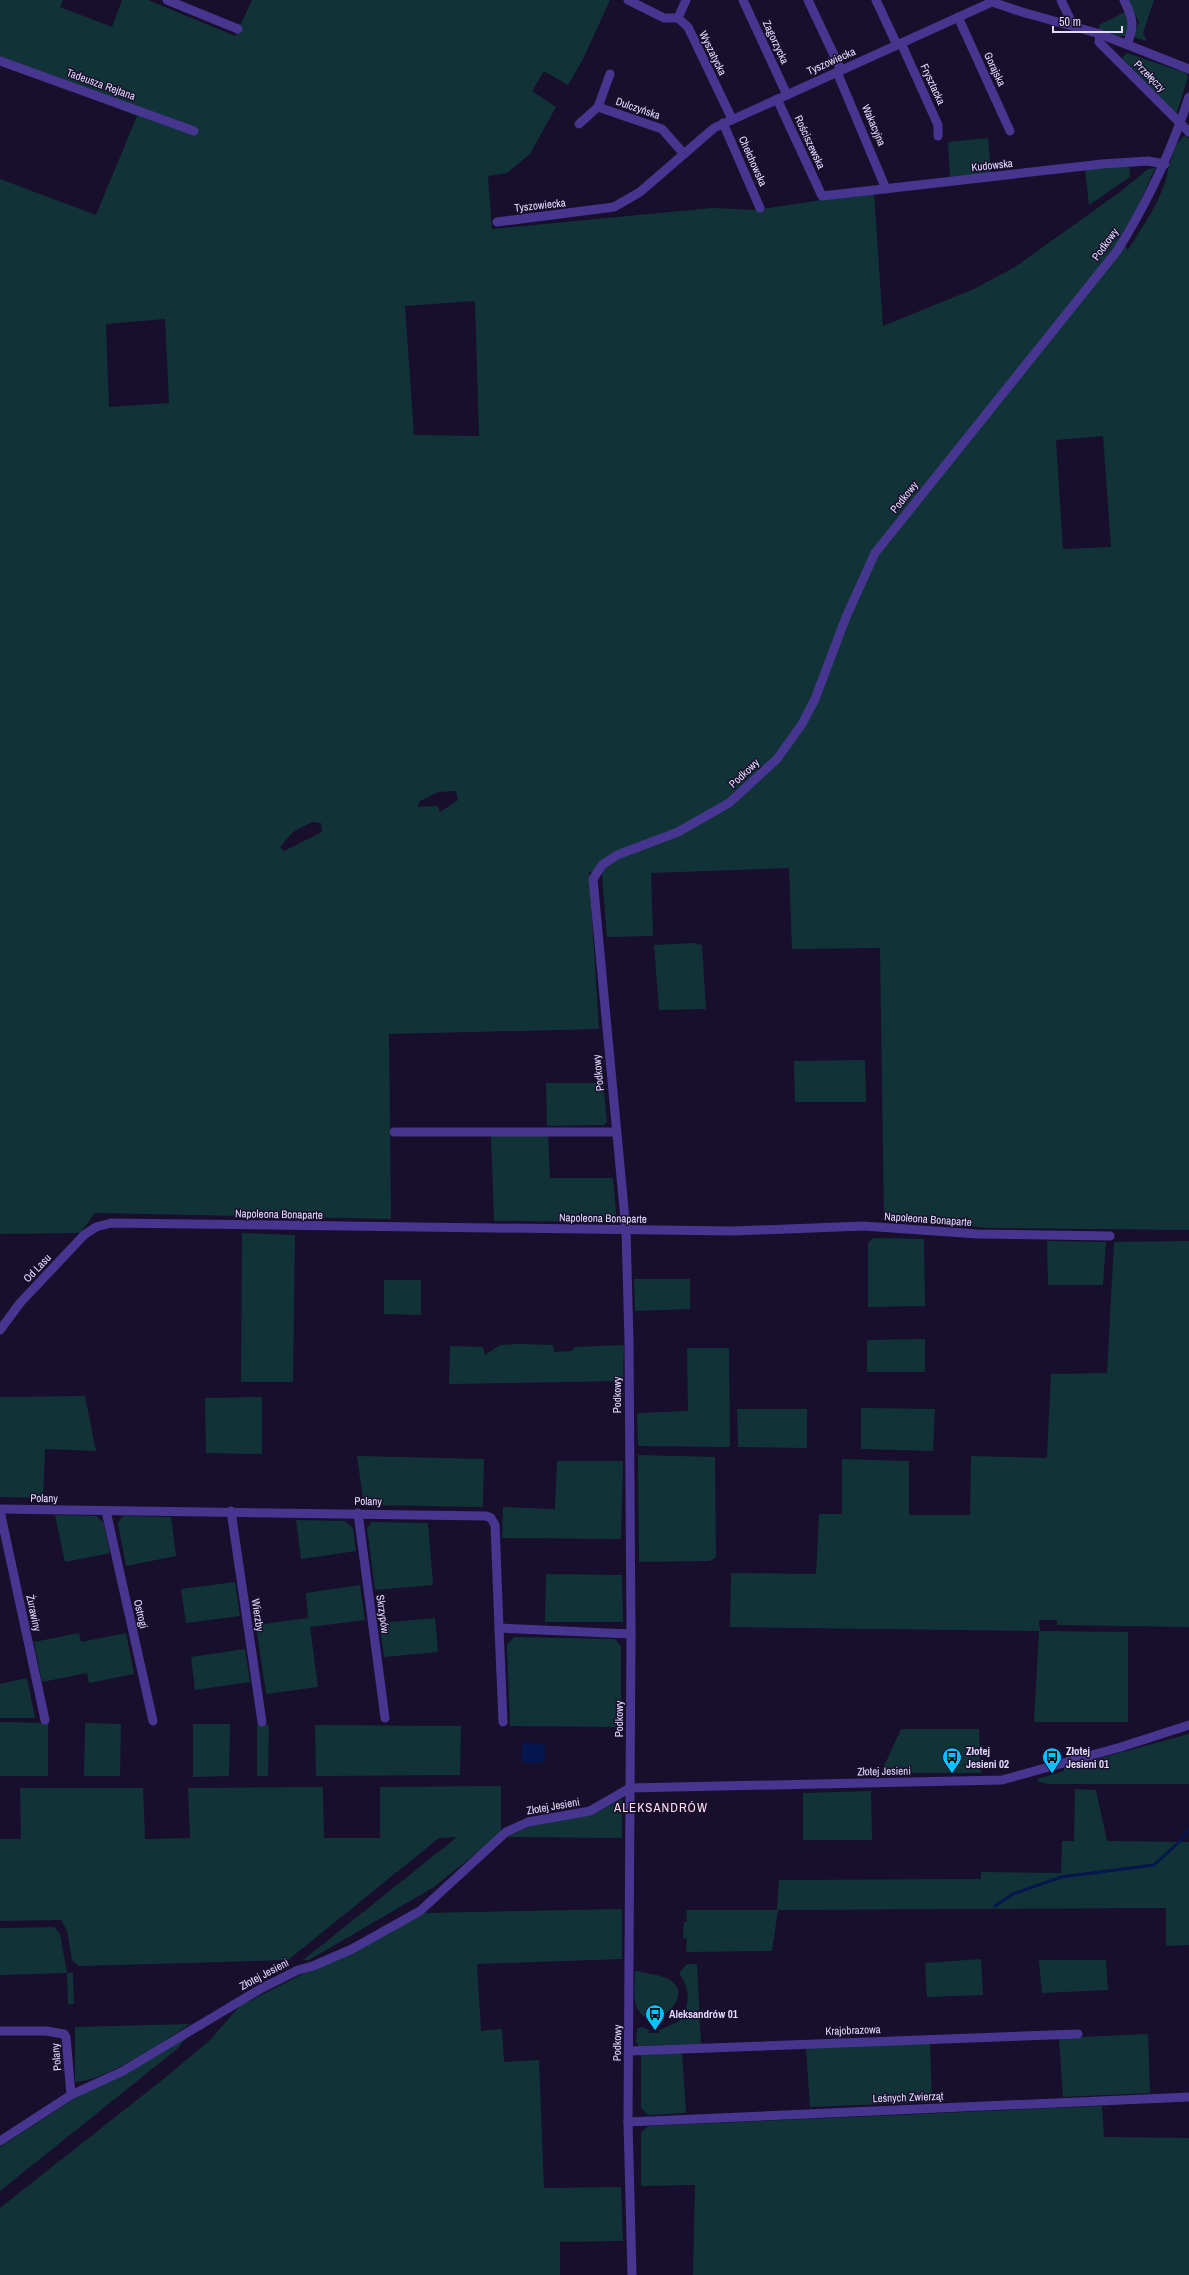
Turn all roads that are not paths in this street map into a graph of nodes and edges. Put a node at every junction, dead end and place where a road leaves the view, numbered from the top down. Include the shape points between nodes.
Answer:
1 (167, 0) edge
2 (628, 0) edge
3 (686, 0) edge
4 (742, 0) edge
5 (808, 0) edge
6 (876, 0) edge
7 (1061, 0) edge
8 (1124, 0) edge
9 (992, 1) edge
10 (958, 17) junction
11 (678, 18) junction
12 (1073, 25) junction
13 (238, 29) dead end
14 (1100, 34) junction
15 (899, 44) junction
16 (1127, 44) junction
17 (0, 61) edge
18 (1189, 69) edge
19 (839, 71) junction
20 (610, 74) dead end
21 (787, 94) junction
22 (1189, 97) edge
23 (777, 99) junction
24 (598, 107) junction
25 (732, 119) junction
26 (723, 123) junction
27 (579, 124) dead end
28 (1180, 124) junction
29 (194, 131) dead end
30 (1010, 131) dead end
31 (1189, 132) edge
32 (938, 136) dead end
33 (684, 154) junction
34 (1165, 164) junction
35 (886, 189) junction
36 (822, 196) joint
37 (760, 208) dead end
38 (497, 222) dead end
39 (394, 1132) dead end
40 (616, 1132) junction
41 (96, 1227) joint
42 (626, 1230) junction
43 (1110, 1236) dead end
44 (0, 1330) edge
45 (0, 1510) edge
46 (106, 1511) junction
47 (231, 1511) junction
48 (358, 1513) junction
49 (499, 1628) junction
50 (631, 1634) junction
51 (385, 1718) dead end
52 (45, 1720) dead end
53 (153, 1721) dead end
54 (262, 1722) dead end
55 (502, 1722) dead end
56 (1189, 1725) edge
57 (630, 1788) junction
58 (0, 2031) edge
59 (1078, 2034) dead end
60 (629, 2051) junction
61 (71, 2095) junction
62 (1189, 2097) edge
63 (628, 2122) junction
64 (0, 2141) edge
65 (632, 2275) edge

1 - 13 street
2 - 11 street via 664,18
3 - 11 street
4 - 21 street, Zagorzycka
5 - 19 street, Wakacyjna
6 - 15 street, Frysztacka
7 - 12 street
8 - 16 street via 1133,22
9 - 10 street, Tyszowiecka
9 - 12 street, Tyszowiecka via 1022,12
10 - 15 street, Tyszowiecka
10 - 30 street, Gorajska
11 - 25 street, Wyszatycka via 688,27
12 - 14 street, Tyszowiecka
14 - 16 street, Tyszowiecka
14 - 28 street, Przełęczy via 1099,42
15 - 19 street, Tyszowiecka
15 - 32 street, Frysztacka via 938,125
16 - 18 street, Tyszowiecka
17 - 29 street, Tadeusza Rejtana
19 - 21 street, Tyszowiecka
19 - 35 street, Wakacyjna
20 - 24 street, Dulczyńska
21 - 23 street, Tyszowiecka
22 - 28 street, Podkowy
23 - 25 street, Tyszowiecka
23 - 36 street, Rościszewska
24 - 27 street, Dulczyńska
24 - 33 street, Dulczyńska via 662,129
25 - 26 street, Tyszowiecka
26 - 33 street, Tyszowiecka via 704,135
26 - 37 street, Chełchowska
28 - 31 street, Przełęczy
28 - 34 street, Podkowy
33 - 38 street, Tyszowiecka via 640,192 614,207
34 - 35 street, Kudowska via 1148,161 1102,164
34 - 40 street, Podkowy via 1135,223 1116,250 875,553 846,617 815,699 802,724 777,758 728,803 678,832 617,855 602,865 593,879
35 - 36 street, Kudowska
39 - 40 street
40 - 42 street, Podkowy
41 - 42 street, Napoleona Bonaparte via 112,1223
41 - 44 street, Od Lasu via 84,1235 20,1303
42 - 43 street, Napoleona Bonaparte via 733,1231 863,1226 978,1234
42 - 50 street, Podkowy
45 - 46 street, Polany
45 - 52 street, Żurawiny
46 - 47 street, Polany
46 - 53 street, Ostrogi
47 - 48 street, Polany
47 - 54 street, Wierzby
48 - 49 street, Polany via 491,1518 495,1525
48 - 51 street, Skrzypów
49 - 50 street
49 - 55 street
50 - 57 street, Podkowy
56 - 57 street, Złotej Jesieni via 1002,1780
57 - 60 street, Podkowy
57 - 61 street, Złotej Jesieni via 590,1811 518,1825 506,1832 420,1911 352,1949 298,1970 262,1988 123,2071
58 - 61 street, Polany via 46,2030 64,2034
59 - 60 street, Krajobrazowa
60 - 63 street, Podkowy
61 - 64 street, Złotej Jesieni
62 - 63 street, Leśnych Zwierząt
63 - 65 street, Podkowy

